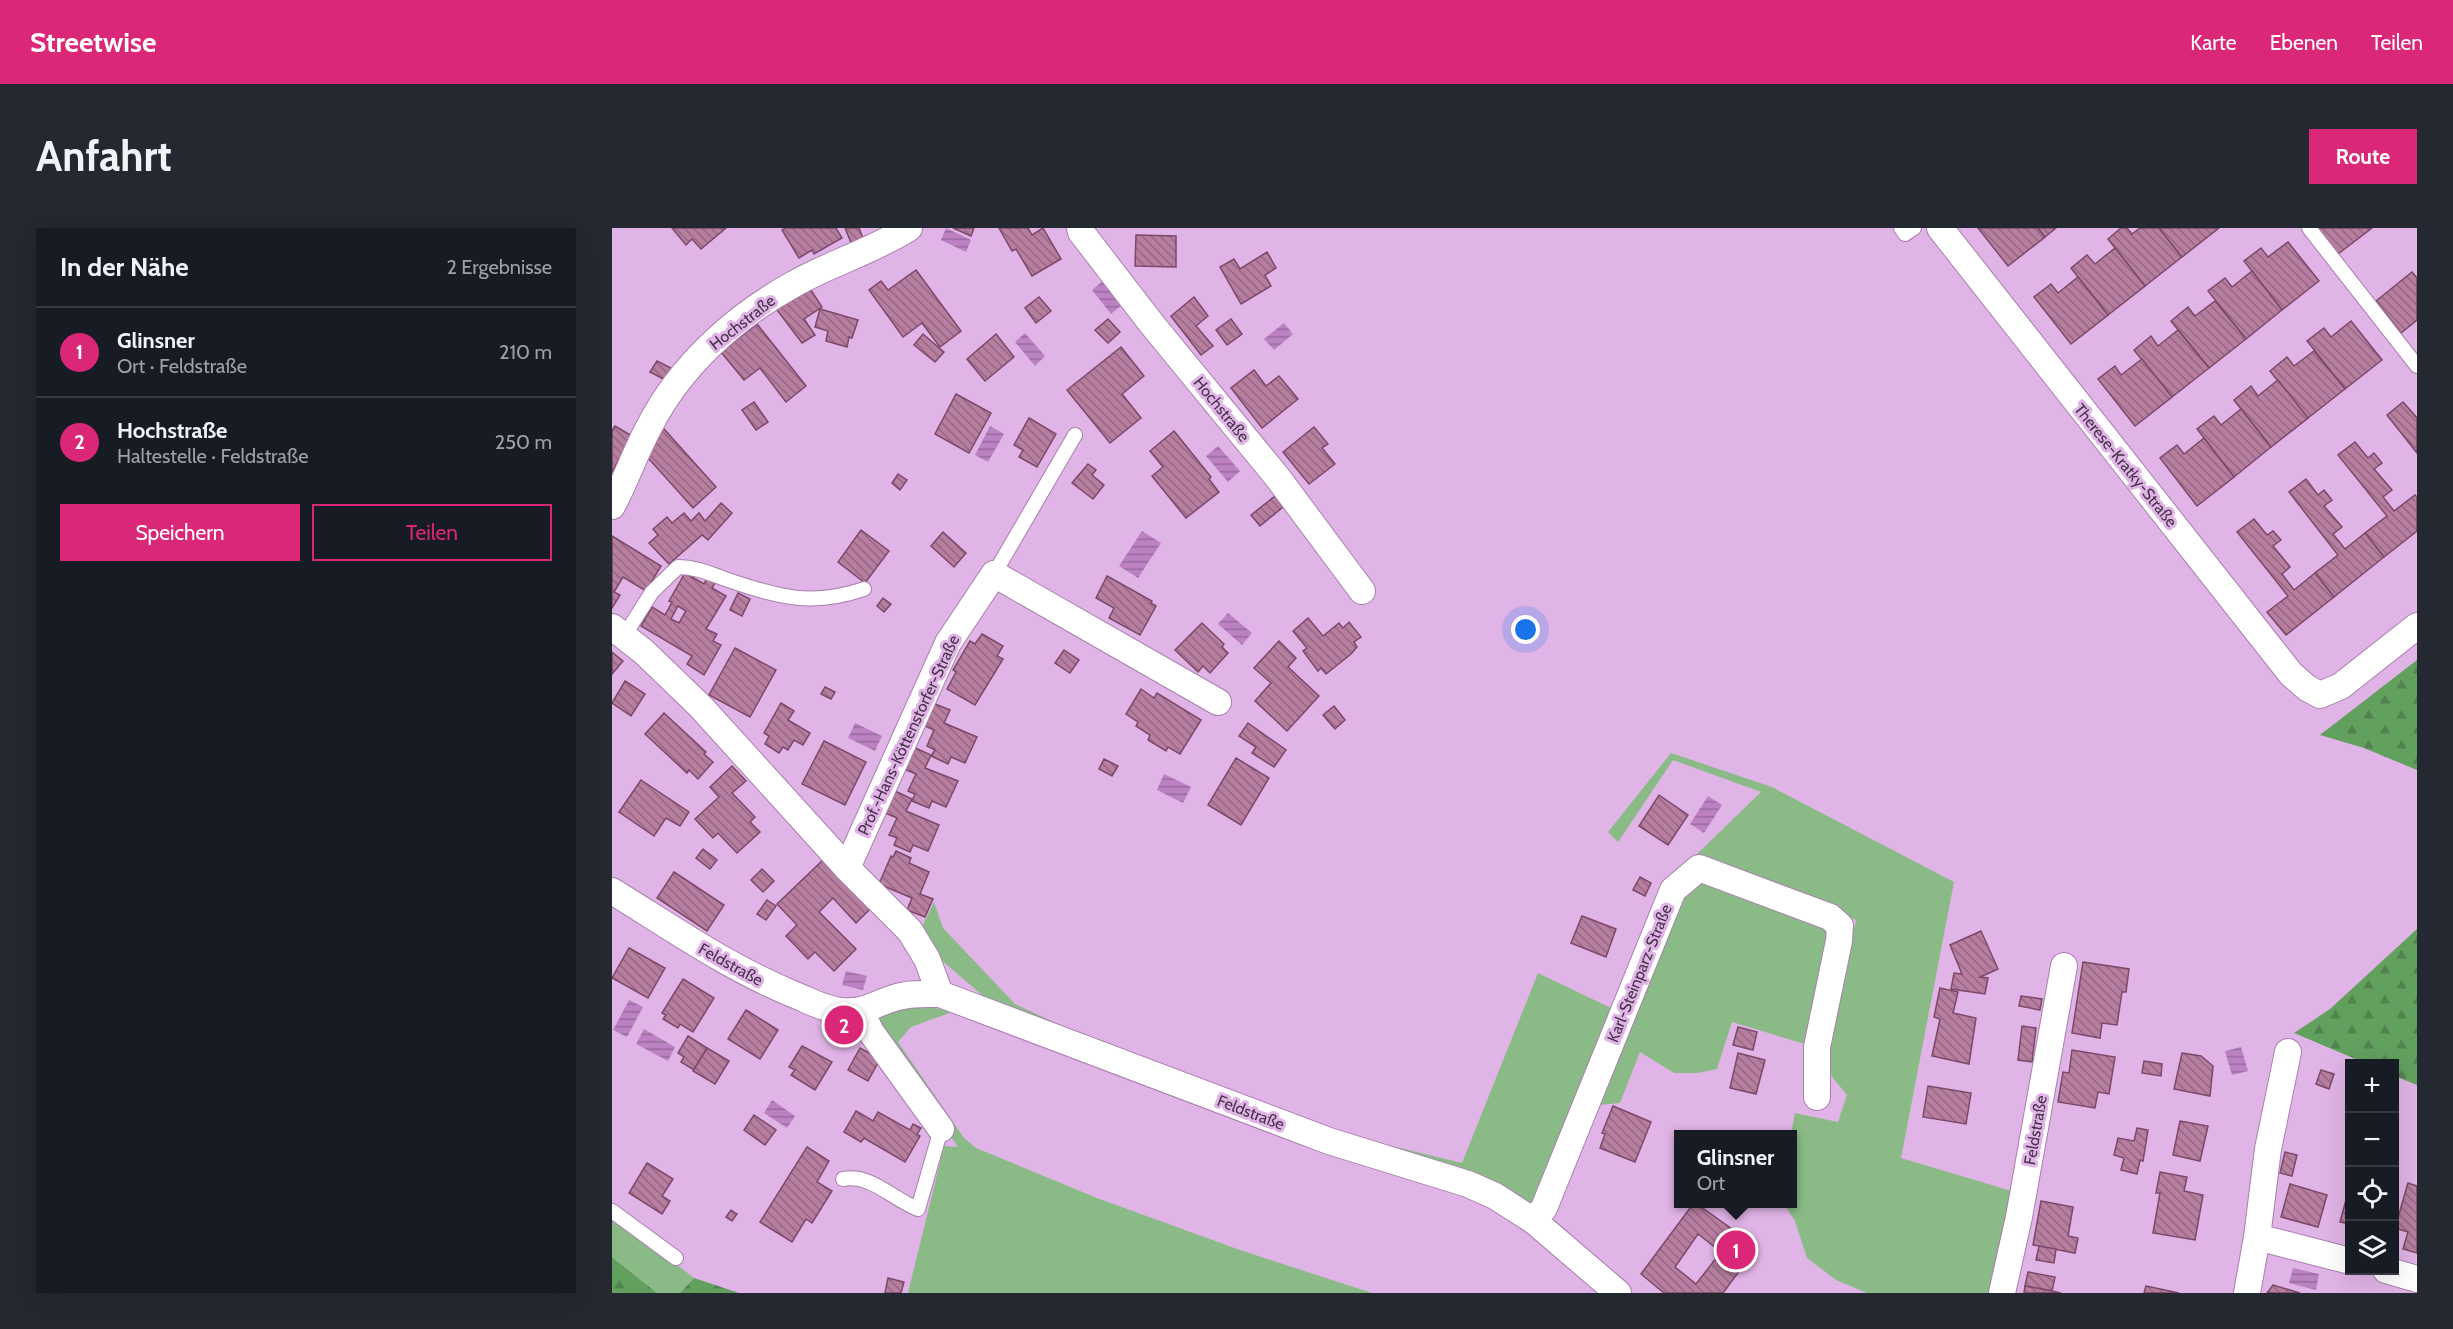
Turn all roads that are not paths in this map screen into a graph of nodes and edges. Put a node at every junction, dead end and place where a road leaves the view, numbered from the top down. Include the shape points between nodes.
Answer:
1 (909, 228) edge
2 (1080, 228) edge
3 (1901, 228) edge
4 (1914, 228) edge
5 (1940, 228) edge
6 (2309, 228) edge
7 (2417, 366) edge
8 (1075, 435) dead end
9 (612, 506) edge
10 (994, 574) junction
11 (864, 589) dead end
12 (1362, 591) dead end
13 (2417, 626) edge
14 (618, 631) edge
15 (1218, 702) dead end
16 (847, 868) junction
17 (612, 891) edge
18 (2064, 966) dead end
19 (940, 994) junction
20 (861, 1012) junction
21 (2288, 1053) dead end
22 (1817, 1097) dead end
23 (940, 1129) joint
24 (843, 1179) dead end
25 (612, 1211) edge
26 (1534, 1221) junction
27 (2257, 1237) junction
28 (676, 1258) dead end
29 (2345, 1260) edge
30 (2399, 1274) edge
31 (2417, 1279) edge
32 (1618, 1293) edge
33 (2002, 1293) edge
34 (2247, 1293) edge

1 - 9 street, Hochstraße via 792,285 722,334 689,367 650,425
2 - 12 street, Hochstraße
3 - 4 lane via 1905,234
5 - 13 street, Therese-Kratky-Straße via 2291,674 2307,688 2320,695 2341,686
6 - 7 lane
8 - 10 lane, Prof.-Hans-Köttenstorfer-Straße
10 - 15 street
10 - 16 street, Prof.-Hans-Köttenstorfer-Straße via 948,643
11 - 14 lane via 812,601 768,593 695,567 678,567
14 - 16 street via 701,707
16 - 19 street via 910,931 927,959
17 - 20 street, Feldstraße via 758,980 821,1006
18 - 33 street, Feldstraße
19 - 20 street, Feldstraße via 895,998
19 - 26 street, Feldstraße via 1329,1141 1468,1184
20 - 23 street
21 - 27 street via 2268,1149
22 - 26 street, Karl-Steinparz-Straße via 1817,1047 1840,926 1830,917 1699,868 1673,890 1544,1208
23 - 24 lane via 918,1209 865,1179
25 - 28 lane
26 - 32 street, Feldstraße
27 - 29 street
27 - 34 street
30 - 31 street

